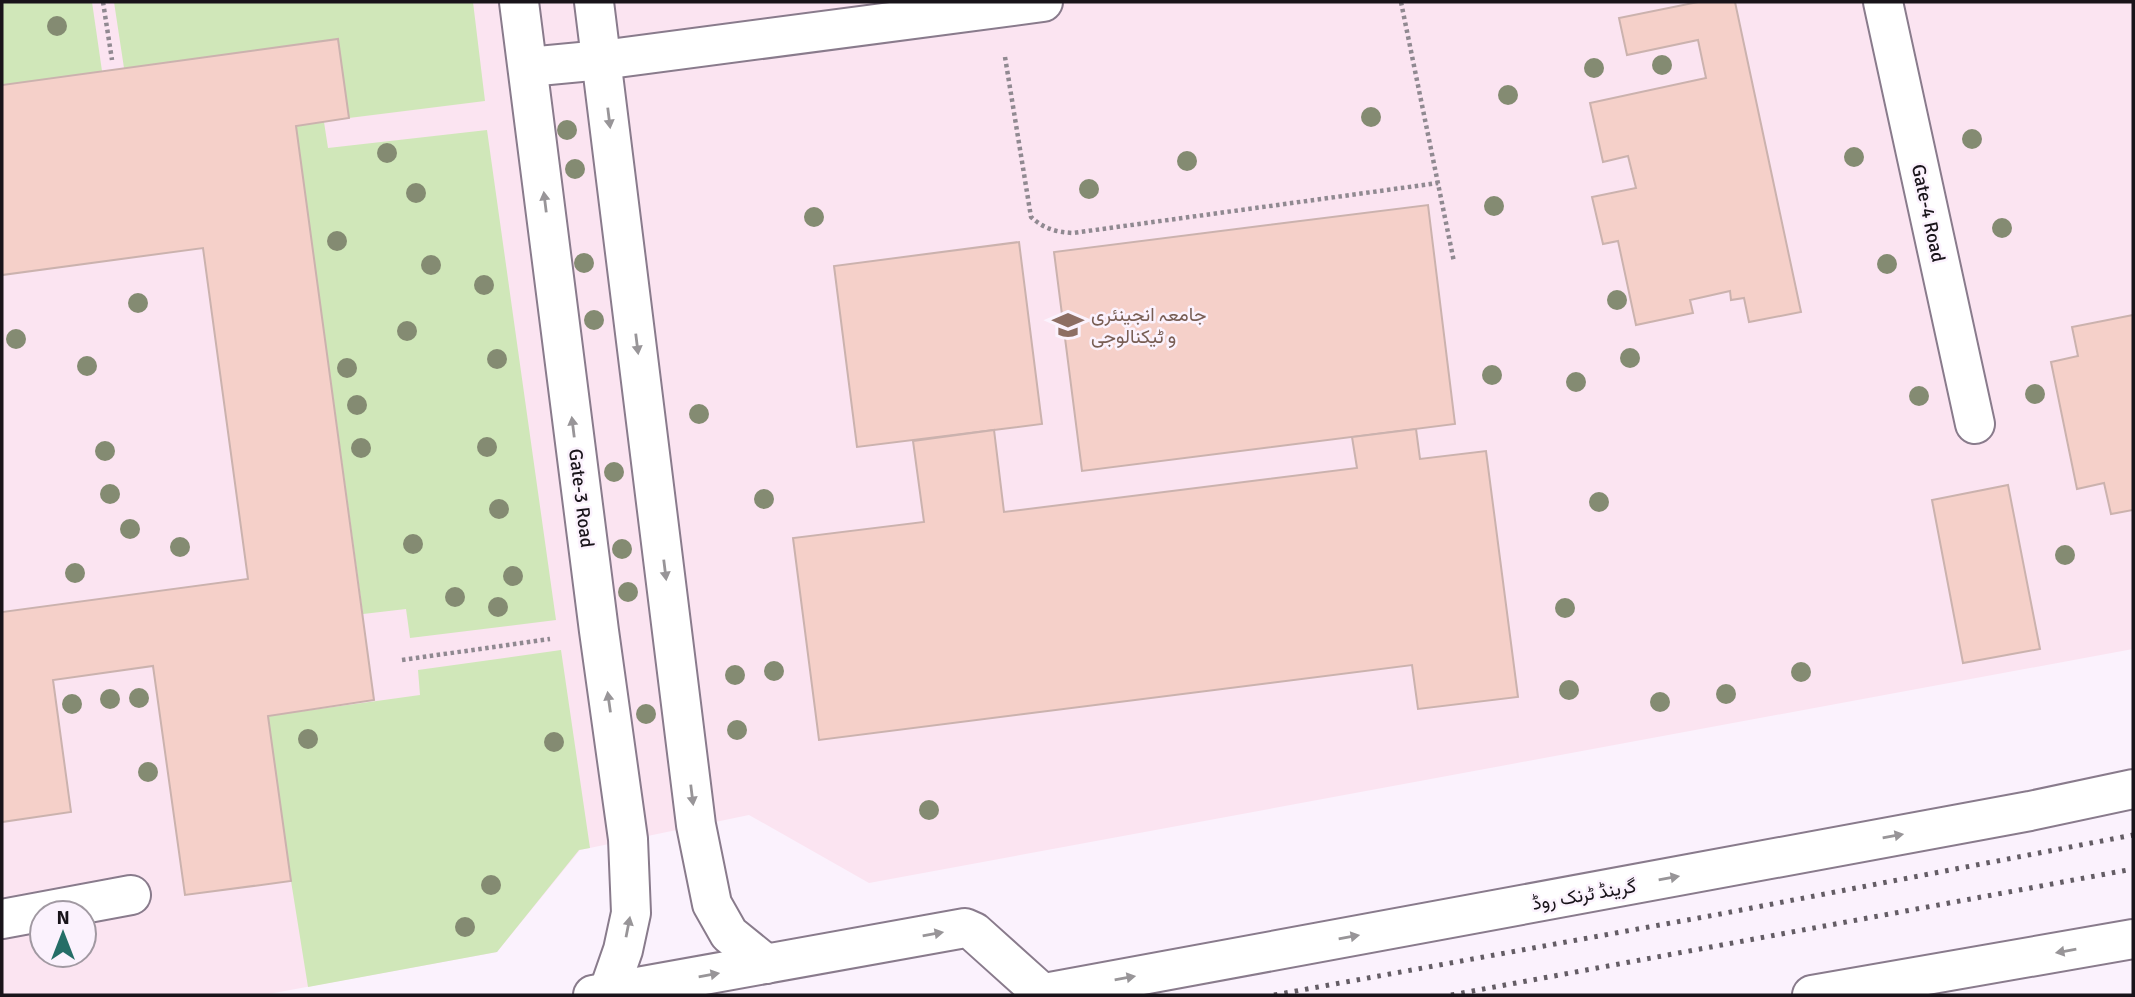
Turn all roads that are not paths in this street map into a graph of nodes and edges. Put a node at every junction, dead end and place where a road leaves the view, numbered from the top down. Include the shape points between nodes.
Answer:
1 (519, 2) edge
2 (594, 2) edge
3 (1043, 2) edge
4 (1883, 2) edge
5 (837, 15) edge
6 (602, 60) junction
7 (528, 67) junction
8 (1975, 424) dead end
9 (2133, 789) edge
10 (131, 895) dead end
11 (2, 919) edge
12 (2133, 939) edge
13 (766, 964) junction
14 (1895, 988) edge
15 (601, 994) edge
16 (1039, 994) edge
17 (1812, 995) edge

1 - 7 main road, Gate-3 Road
2 - 6 main road
3 - 5 main road
4 - 8 main road, Gate-4 Road
5 - 6 main road
6 - 7 main road
6 -> 13 main road via 696,825 712,904 729,934
15 -> 7 main road, Gate-3 Road via 623,950 631,913 628,839
16 -> 9 main road, گرینڈ ٹرنک روڈ
10 - 11 main road
12 -> 14 main road
15 -> 13 main road
13 -> 16 main road via 965,928
14 - 17 main road

